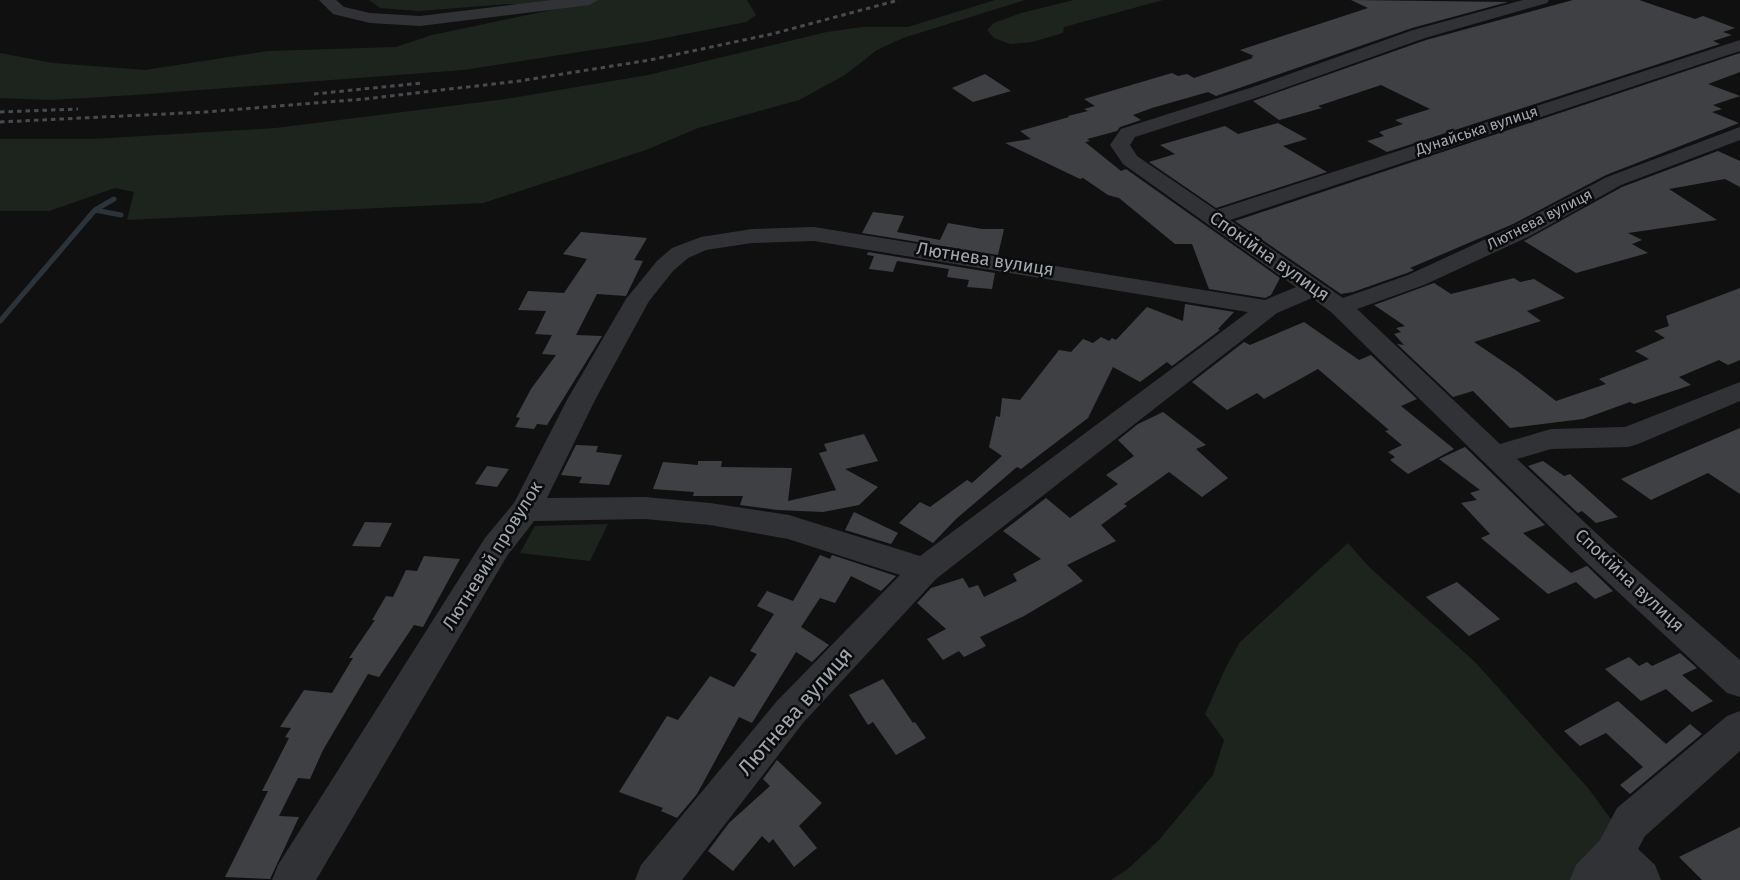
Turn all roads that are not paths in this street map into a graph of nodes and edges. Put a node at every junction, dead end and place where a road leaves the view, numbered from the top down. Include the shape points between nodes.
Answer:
1 (590, 0) edge
2 (1541, 0) edge
3 (333, 6) edge
4 (1740, 45) edge
5 (1740, 133) edge
6 (1215, 218) junction
7 (701, 244) joint
8 (1313, 289) junction
9 (1340, 307) junction
10 (1268, 308) junction
11 (1740, 391) edge
12 (1496, 455) junction
13 (526, 510) junction
14 (925, 570) junction
15 (1740, 682) edge
16 (1740, 728) edge
17 (1615, 871) edge
18 (671, 873) edge
19 (293, 880) edge

1 - 3 street via 420,21 370,18
2 - 6 street, Спокійна вулиця via 1419,34 1128,134 1120,145 1130,159
4 - 6 street, Дунайська вулиця
5 - 9 street, Лютнева вулиця via 1614,182 1522,231 1416,280
6 - 8 street, Спокійна вулиця
7 - 10 street, Лютнева вулиця via 752,236 814,234
7 - 13 street, Лютневий провулок via 664,266 638,299
8 - 9 street, Спокійна вулиця
8 - 10 street, Лютнева вулиця
9 - 12 street, Спокійна вулиця
10 - 14 street, Лютнева вулиця
11 - 12 street via 1628,437 1551,439
12 - 15 street, Спокійна вулиця via 1600,556
13 - 14 street via 645,508 710,514 789,527
13 - 19 street, Лютневий провулок via 496,547
14 - 18 street, Лютнева вулиця via 790,712
16 - 17 street via 1631,822

